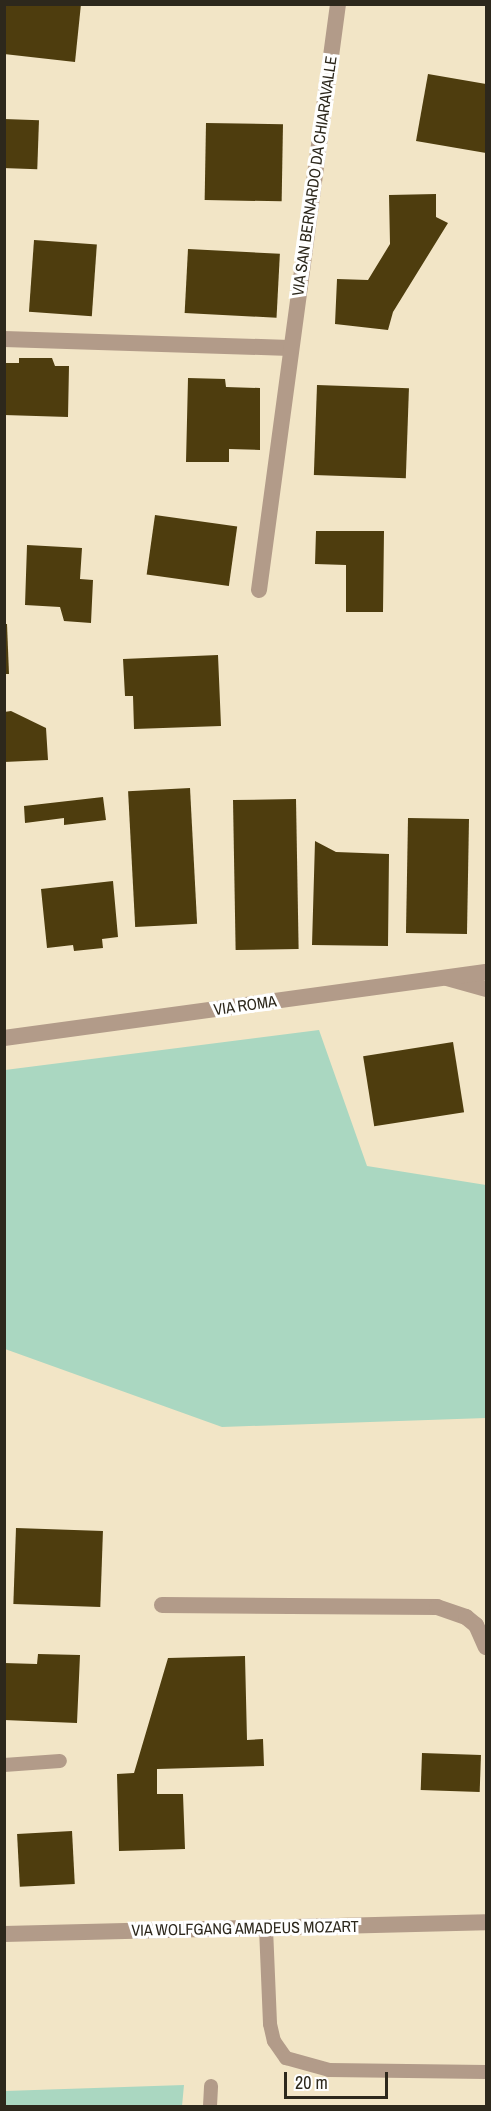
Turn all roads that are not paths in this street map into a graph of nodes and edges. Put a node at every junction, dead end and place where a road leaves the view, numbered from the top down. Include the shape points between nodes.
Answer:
1 (338, 4) edge
2 (4, 339) edge
3 (290, 348) junction
4 (259, 590) dead end
5 (486, 972) edge
6 (446, 978) junction
7 (486, 988) edge
8 (4, 1038) edge
9 (162, 1605) dead end
10 (486, 1647) edge
11 (60, 1761) dead end
12 (4, 1765) edge
13 (486, 1922) edge
14 (266, 1928) junction
15 (4, 1934) edge
16 (486, 2072) edge
17 (211, 2086) dead end
18 (210, 2106) edge

1 - 3 street, VIA SAN BERNARDO DA CHIARAVALLE
2 - 3 street
3 - 4 street, VIA SAN BERNARDO DA CHIARAVALLE
5 - 6 street, VIA ROMA
6 - 7 street
6 - 8 street, VIA ROMA
9 - 10 street via 437,1607 466,1617 479,1630
11 - 12 lane
13 - 14 street, VIA WOLFGANG AMADEUS MOZART
14 - 15 street, VIA WOLFGANG AMADEUS MOZART
14 - 16 lane via 270,2024 274,2041 286,2058 329,2070
17 - 18 lane

